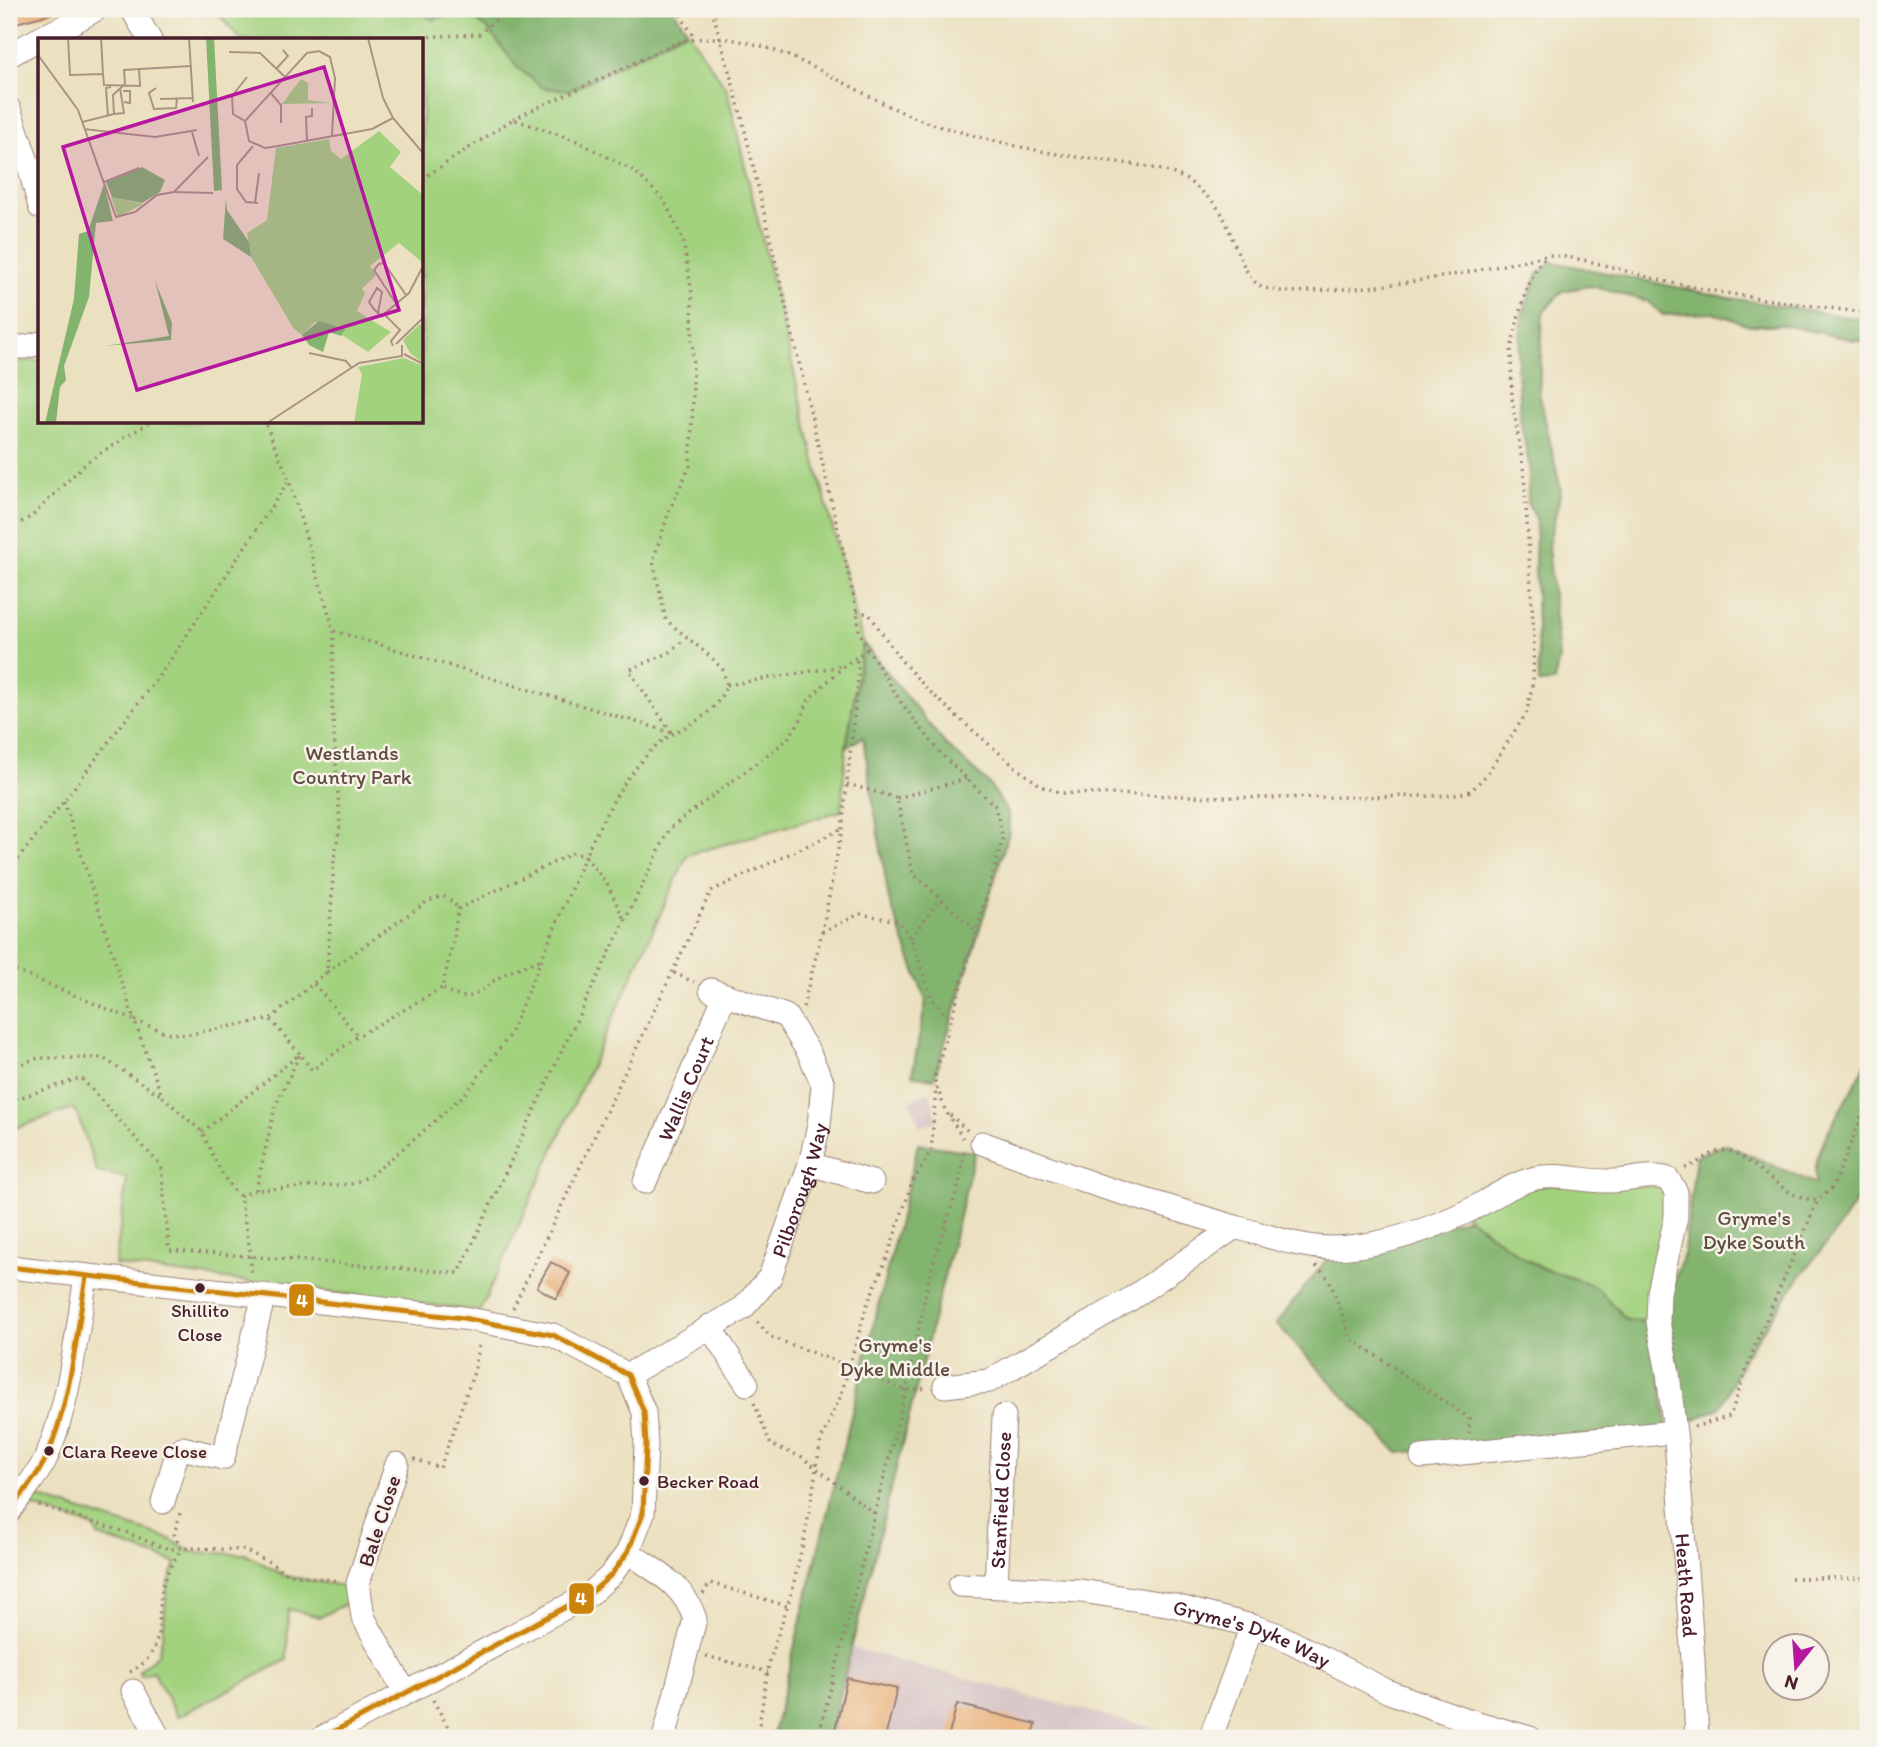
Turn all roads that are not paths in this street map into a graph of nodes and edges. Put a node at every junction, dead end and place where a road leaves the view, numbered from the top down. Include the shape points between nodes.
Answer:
1 (96, 9) edge
2 (46, 38) edge
3 (38, 42) edge
4 (9, 56) edge
5 (9, 109) edge
6 (38, 198) edge
7 (38, 344) edge
8 (9, 347) edge
9 (718, 992) joint
10 (982, 1143) road end
11 (810, 1164) junction
12 (645, 1182) dead end
13 (872, 1182) dead end
14 (1235, 1227) junction
15 (9, 1267) edge
16 (86, 1277) junction
17 (257, 1294) junction
18 (709, 1325) junction
19 (628, 1375) junction
20 (747, 1384) road end
21 (946, 1386) dead end
22 (1004, 1416) dead end
23 (1674, 1432) junction
24 (1422, 1457) dead end
25 (397, 1464) road end
26 (12, 1505) edge
27 (172, 1506) road end
28 (628, 1552) junction
29 (960, 1585) dead end
30 (996, 1586) junction
31 (1252, 1626) junction
32 (414, 1687) junction
33 (133, 1690) road end
34 (1213, 1731) dead end
35 (159, 1738) edge
36 (322, 1738) edge
37 (664, 1738) edge
38 (1530, 1738) edge
39 (1697, 1738) edge

1 - 2 street
3 - 4 street
5 - 6 street
7 - 8 street
9 - 11 street, Pilborough Way via 786,1016 809,1053 822,1084
9 - 12 street, Wallis Court
10 - 14 street via 1099,1186
11 - 13 street
11 - 18 street, Pilborough Way via 770,1277 743,1308
14 - 21 street via 1129,1300 989,1381
14 - 23 street, Heath Road via 1329,1248 1357,1246 1392,1239 1463,1213 1536,1178 1608,1181 1657,1175 1668,1179 1676,1192 1676,1217 1659,1292 1658,1322
15 - 16 street
16 - 17 street
16 - 26 street via 55,1430 45,1460
17 - 19 street via 554,1335
17 - 27 street via 223,1458 182,1447 177,1453
18 - 19 street, Pilborough Way
18 - 20 street
19 - 28 street via 644,1412 646,1444 643,1513
22 - 30 street, Stanfield Close
23 - 24 street
23 - 39 street, Heath Road
25 - 32 street, Bale Close via 358,1583 363,1617
28 - 32 street via 590,1594
28 - 37 street via 681,1590 695,1619
29 - 30 street, Gryme's Dyke Way
30 - 31 street, Gryme's Dyke Way via 1081,1591 1172,1605
31 - 34 street
31 - 38 street, Gryme's Dyke Way via 1389,1692
32 - 36 street
33 - 35 street

